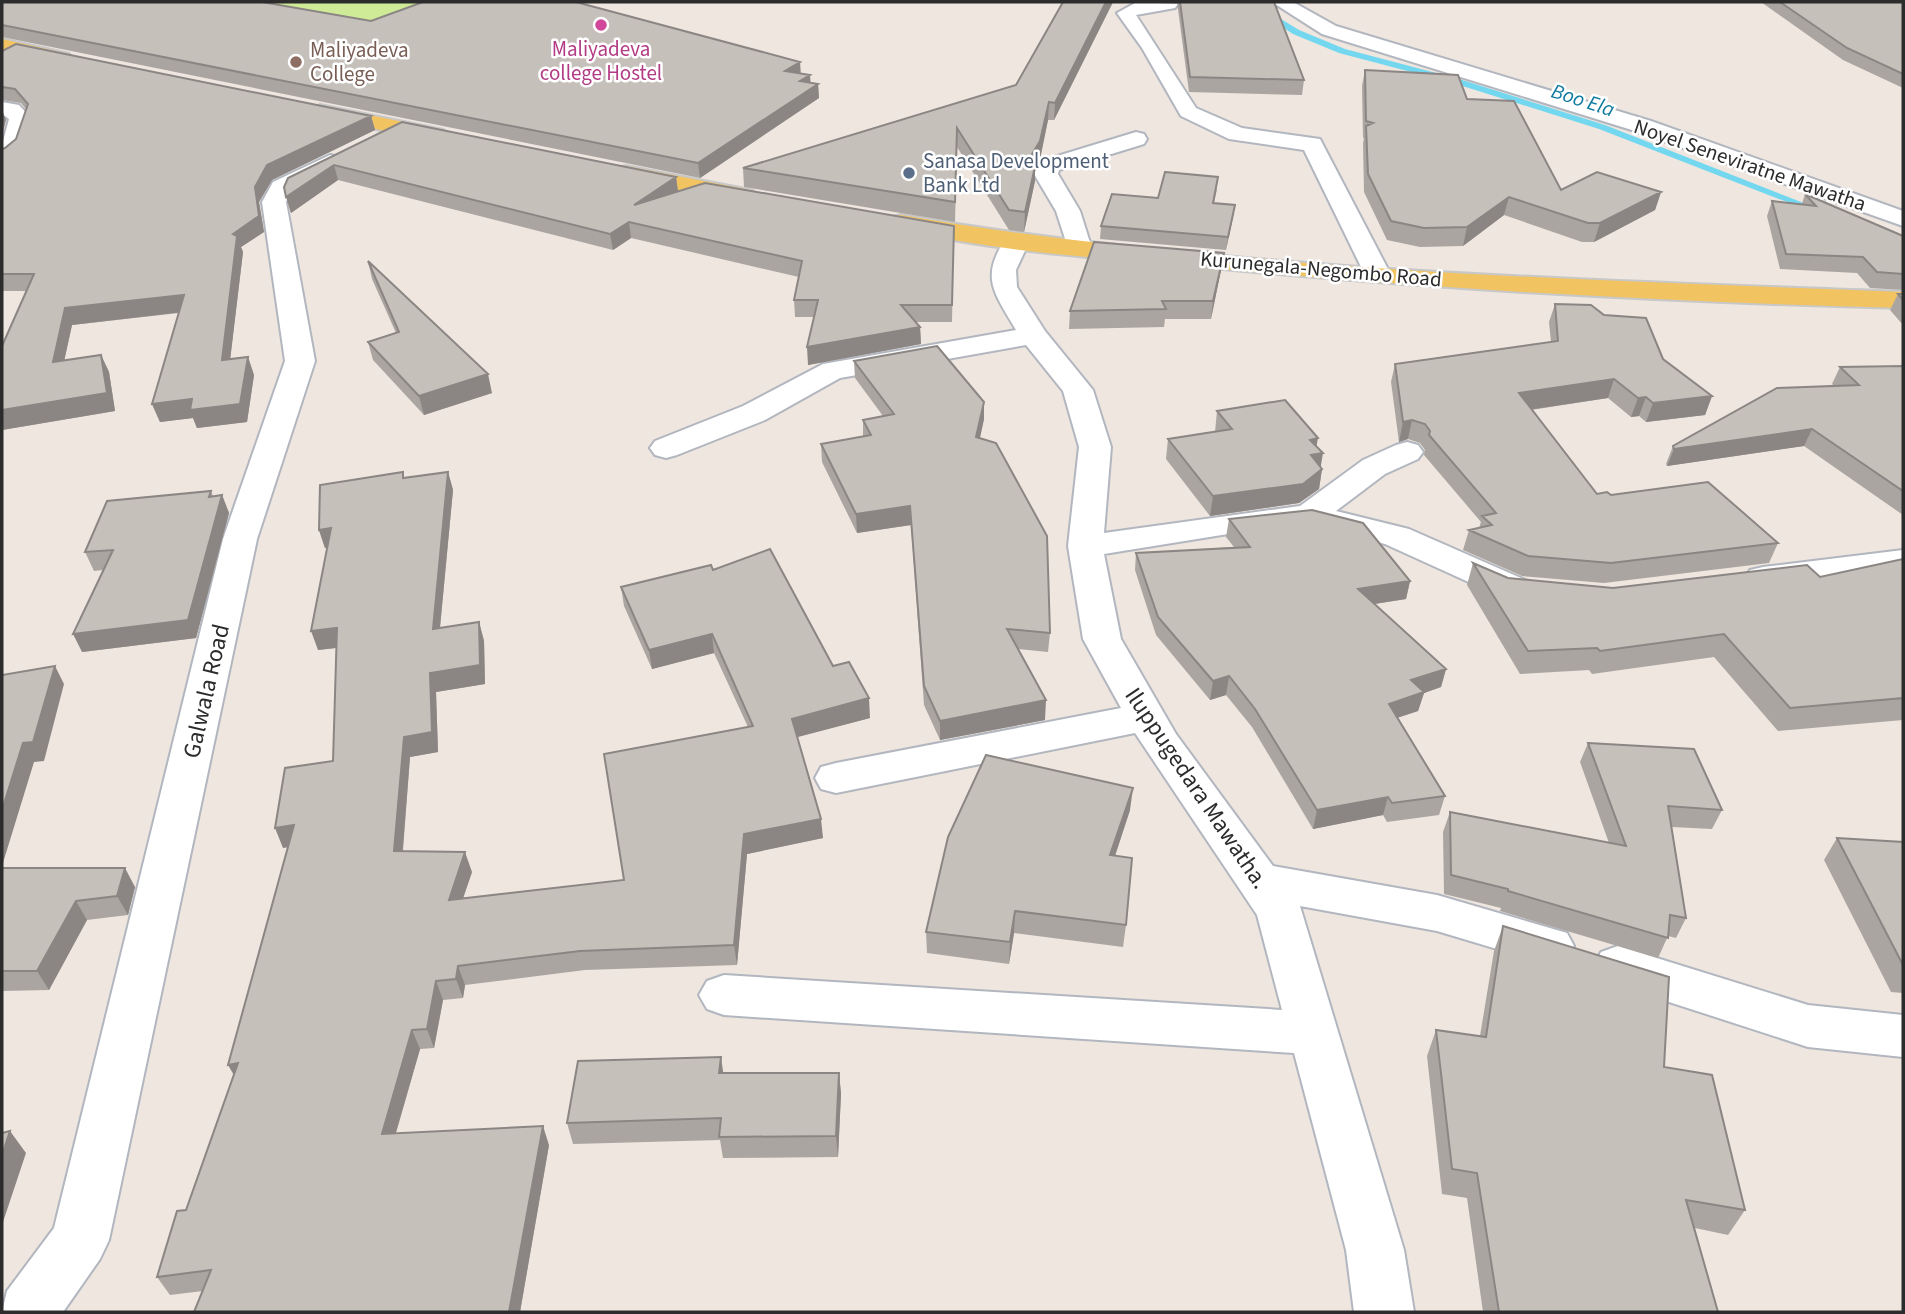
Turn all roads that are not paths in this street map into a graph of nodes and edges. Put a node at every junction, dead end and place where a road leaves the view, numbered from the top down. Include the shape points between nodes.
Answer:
1 (1280, 2) edge
2 (1169, 4) dead end
3 (8, 51) edge
4 (88, 63) edge
5 (2, 108) edge
6 (303, 108) edge
7 (398, 128) junction
8 (1136, 139) dead end
9 (465, 141) edge
10 (2, 157) edge
11 (600, 167) edge
12 (774, 202) edge
13 (880, 219) edge
14 (1903, 219) edge
15 (1016, 242) junction
16 (1079, 249) junction
17 (1378, 275) junction
18 (1903, 300) edge
19 (1033, 335) junction
20 (666, 448) dead end
21 (1407, 452) dead end
22 (1309, 515) junction
23 (1085, 546) junction
24 (1903, 561) edge
25 (1726, 582) edge
26 (1553, 593) edge
27 (1146, 717) junction
28 (836, 778) dead end
29 (1258, 881) junction
30 (724, 995) dead end
31 (1314, 1033) junction
32 (1903, 1036) edge
33 (28, 1312) edge
34 (1384, 1312) edge

1 - 14 street, Noyel Seneviratne Mawatha via 1329,30 1643,126
2 - 17 street via 1137,7 1126,13 1188,112 1237,134 1312,144
3 - 4 main road
5 - 10 street via 12,109 20,118 14,145
6 - 7 main road
7 - 9 main road
7 - 33 street, Galwala Road via 281,187 274,202 300,361 240,539 80,1240
8 - 16 street via 1049,166 1046,174 1069,211
11 - 12 main road
13 - 15 main road, Kurunegala-Negombo Road
15 - 16 main road, Kurunegala-Negombo Road
15 - 19 street, Iluppugedara Mawatha. via 1003,270 1004,287
16 - 17 main road, Kurunegala-Negombo Road
17 - 18 main road, Kurunegala-Negombo Road
19 - 20 street via 833,370 750,414
19 - 23 street, Iluppugedara Mawatha. via 1078,390 1095,447
21 - 22 street via 1374,467
22 - 23 street
22 - 26 street via 1397,536 1514,590
23 - 27 street, Iluppugedara Mawatha. via 1102,639
24 - 25 street
27 - 28 street
27 - 29 street, Iluppugedara Mawatha.
29 - 31 street, Iluppugedara Mawatha. via 1279,910
29 - 32 street via 1437,913 1808,1026
30 - 31 street
31 - 34 street, Iluppugedara Mawatha. via 1375,1250

